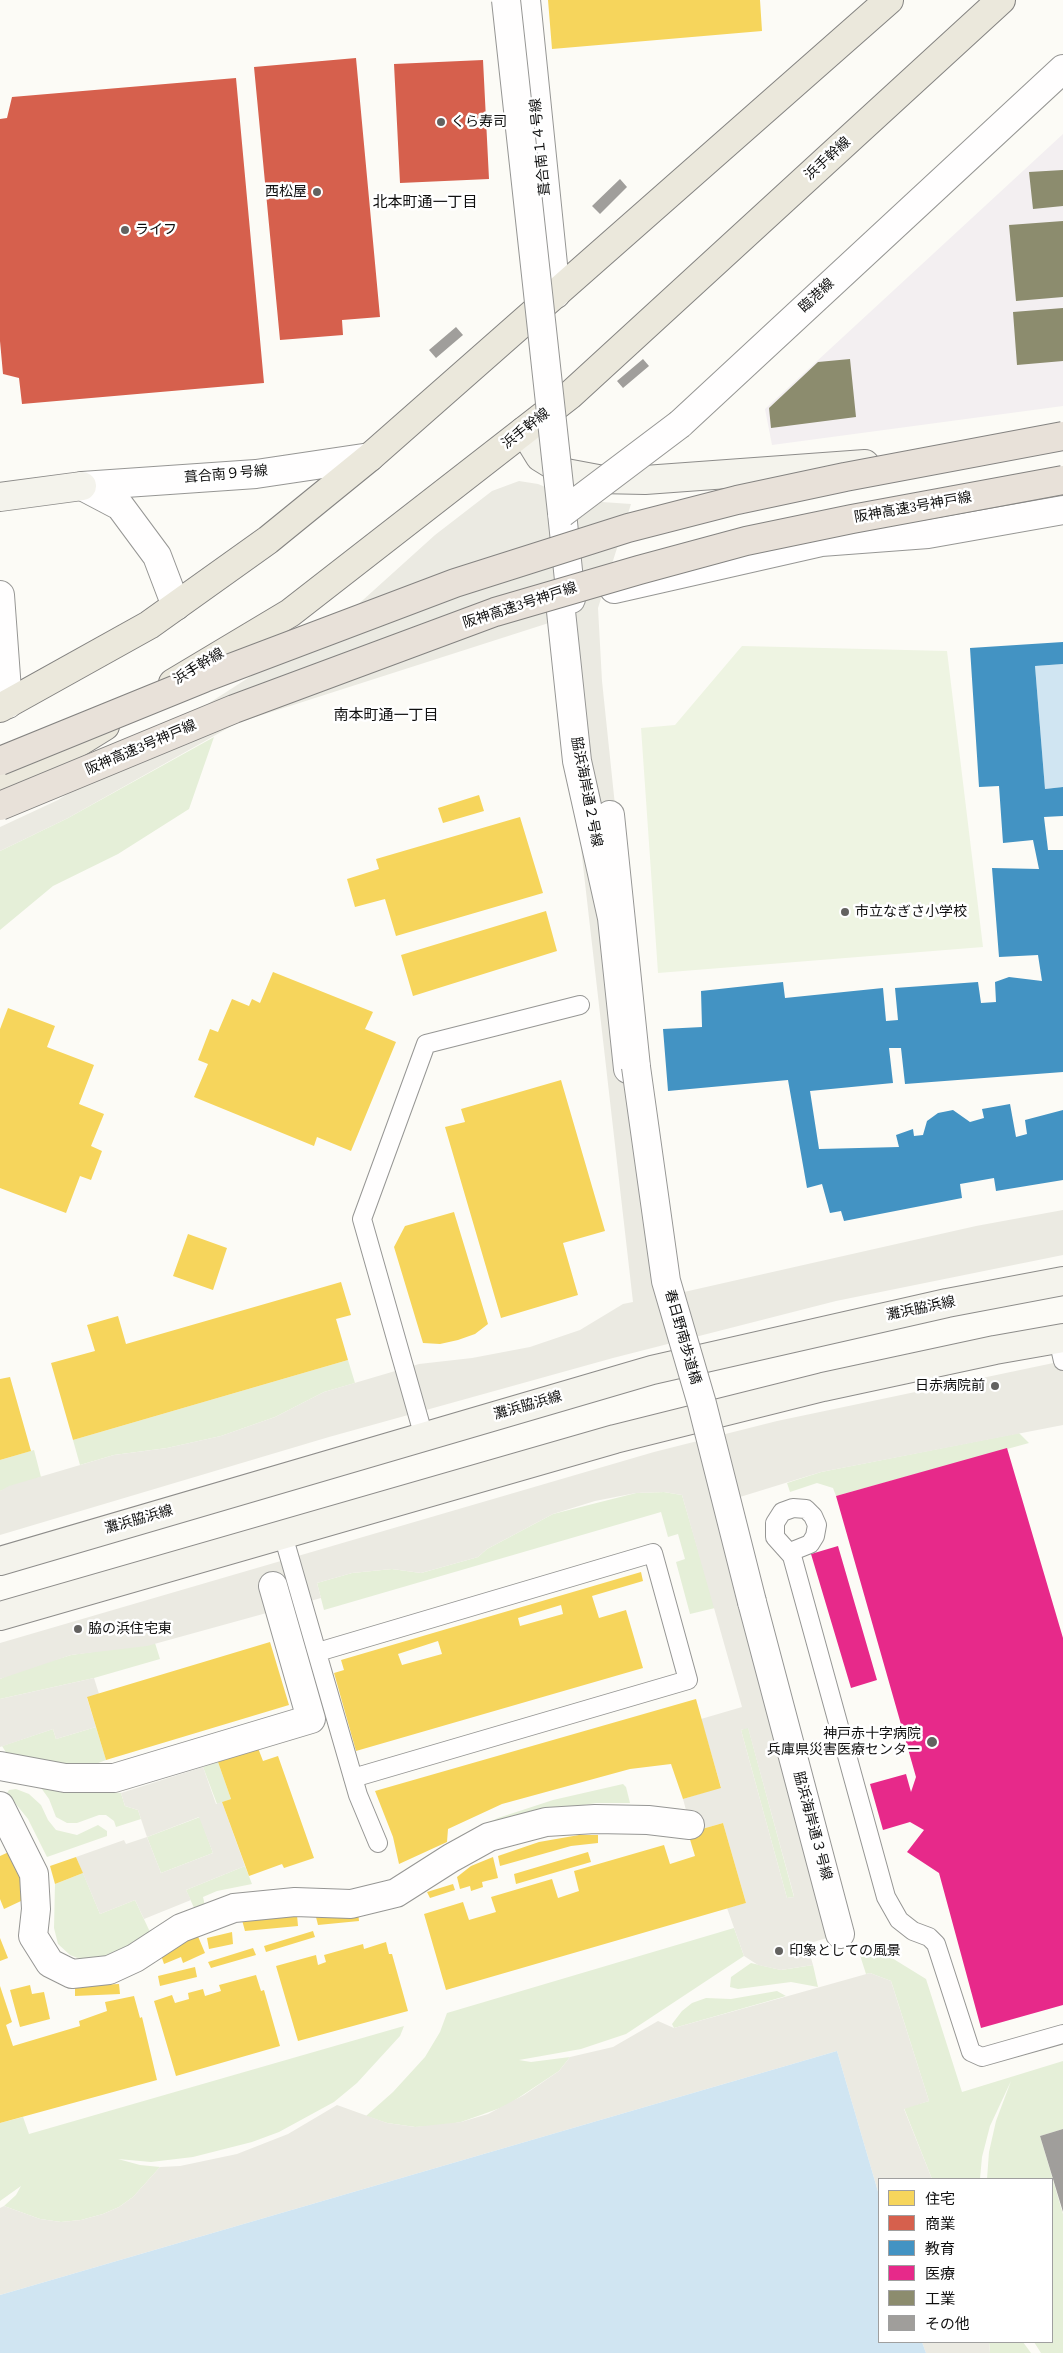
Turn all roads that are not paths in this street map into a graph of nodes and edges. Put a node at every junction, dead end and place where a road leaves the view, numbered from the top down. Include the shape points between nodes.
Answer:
1 (506, 0) edge
2 (526, 0) edge
3 (889, 0) edge
4 (1001, 0) edge
5 (1063, 69) edge
6 (556, 294) junction
7 (524, 431) junction
8 (1063, 436) edge
9 (1063, 446) edge
10 (370, 457) junction
11 (1063, 480) edge
12 (82, 486) junction
13 (0, 497) edge
14 (1063, 510) edge
15 (562, 513) junction
16 (0, 595) edge
17 (572, 599) junction
18 (176, 606) junction
19 (4, 706) edge
20 (0, 761) edge
21 (0, 791) edge
22 (0, 806) edge
23 (610, 815) dead end
24 (580, 1005) dead end
25 (636, 1068) junction
26 (1063, 1281) edge
27 (1062, 1346) edge
28 (424, 1437) junction
29 (283, 1535) junction
30 (792, 1556) dead end
31 (0, 1560) edge
32 (274, 1586) dead end
33 (752, 1602) joint
34 (0, 1616) edge
35 (318, 1652) junction
36 (0, 1766) edge
37 (353, 1778) junction
38 (0, 1806) edge
39 (690, 1824) dead end
40 (378, 1844) dead end
41 (840, 1934) dead end
42 (1063, 2034) edge

1 - 15 street, bridge
2 - 6 street, 葺合南１４号線
3 - 6 main road
4 - 7 main road, 浜手幹線 via 576,390
5 - 15 street, 臨港線, bridge via 680,424
6 - 10 main road
7 - 9 street via 540,457 566,473 598,479 675,478 950,458
7 - 21 main road, 浜手幹線 via 290,613 192,670
8 - 20 highway, bridge via 845,477 628,528 455,583 204,678
10 - 12 street, 葺合南９号線 via 256,474
10 - 18 main road via 268,540
11 - 22 highway, 阪神高速3号神戸線, bridge via 746,541 495,612 234,709
12 - 13 street, 葺合南９号線
12 - 18 street via 120,506 158,556
14 - 17 street via 928,534 821,542
15 - 17 street, bridge
16 - 19 street
17 - 25 street, 脇浜海岸通２号線 via 560,602 577,761 612,918 628,1069
18 - 19 main road
23 - 25 street, 春日野南歩道橋
24 - 28 lane via 426,1044 362,1219
25 - 33 street, 春日野南歩道橋, bridge via 666,1281 702,1404
26 - 28 street, 灘浜脇浜線 via 948,1303 652,1370
27 - 29 street via 995,1350 615,1438
28 - 31 street, 灘浜脇浜線
29 - 34 street
29 - 35 lane
30 - 42 lane via 886,1897 899,1920 936,1944 971,2052 982,2057
32 - 36 street via 311,1719 114,1778 65,1778
33 - 41 street, 脇浜海岸通３号線
35 - 37 lane
35 - 37 lane via 653,1554 688,1680
37 - 40 lane
38 - 39 street via 34,1874 36,1908 33,1936 50,1963 72,1974 109,1970 135,1958 182,1928 234,1908 295,1902 351,1904 396,1893 489,1837 546,1822 595,1819

